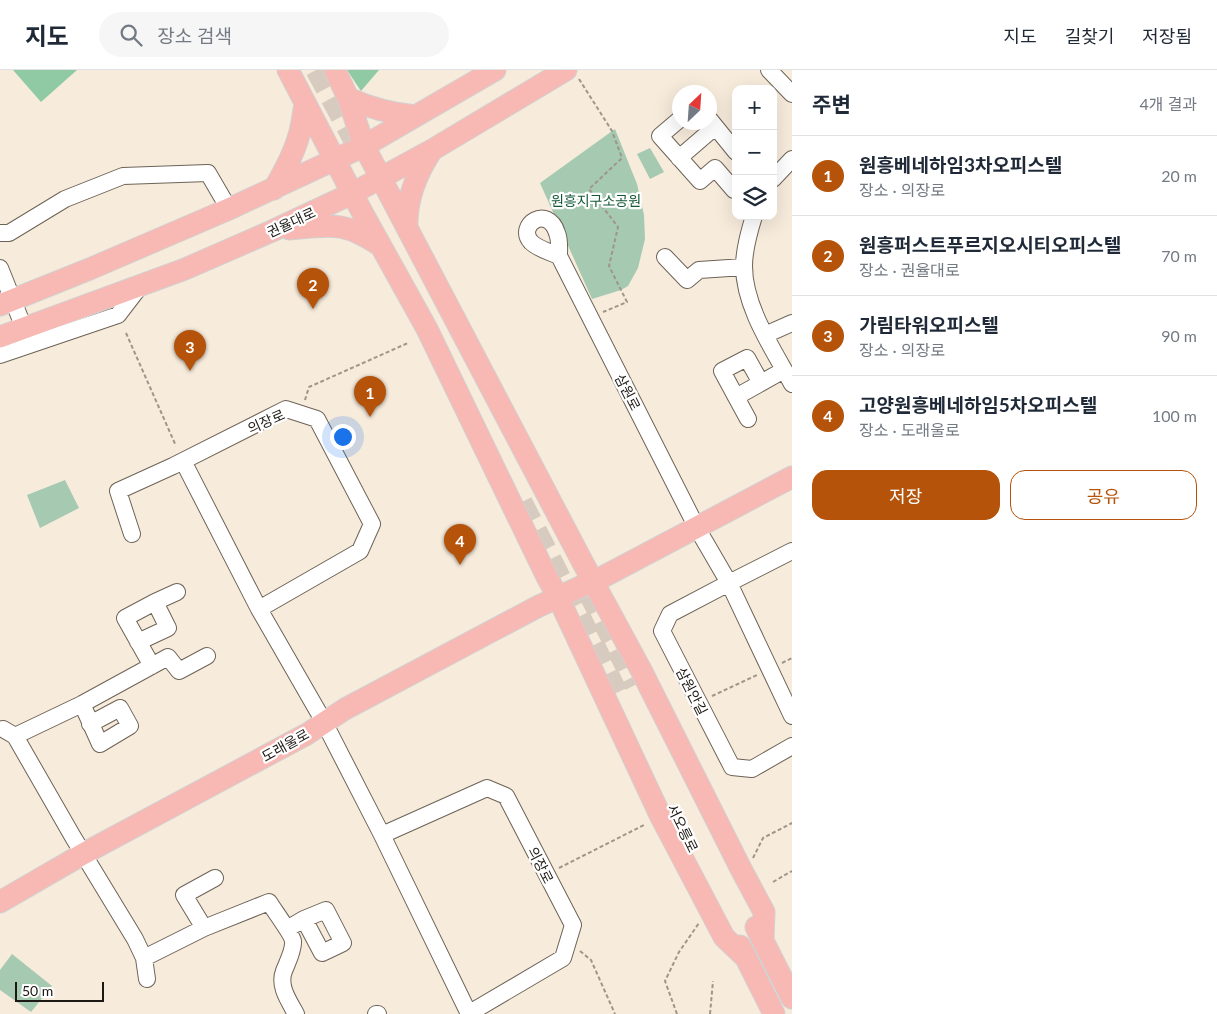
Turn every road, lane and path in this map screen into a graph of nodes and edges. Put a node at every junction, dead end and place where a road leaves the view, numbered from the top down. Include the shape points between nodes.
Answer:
1 (288, 70) edge
2 (335, 70) edge
3 (495, 70) edge
4 (769, 70) edge
5 (572, 74) edge
6 (792, 94) edge
7 (348, 98) junction
8 (305, 104) junction
9 (416, 116) junction
10 (672, 126) edge
11 (717, 129) edge
12 (705, 130) edge
13 (364, 146) junction
14 (732, 147) edge
15 (432, 150) junction
16 (732, 154) edge
17 (679, 158) junction
18 (335, 159) junction
19 (792, 159) edge
20 (715, 168) junction
21 (777, 175) edge
22 (381, 178) junction
23 (732, 188) edge
24 (274, 189) junction
25 (353, 193) junction
26 (229, 209) junction
27 (753, 220) edge
28 (407, 228) junction
29 (272, 231) junction
30 (0, 233) edge
31 (383, 247) junction
32 (559, 256) dead end
33 (665, 257) dead end
34 (744, 267) junction
35 (0, 268) edge
36 (141, 286) junction
37 (6, 302) edge
38 (601, 313) dead end
39 (792, 323) edge
40 (24, 328) junction
41 (126, 333) dead end
42 (765, 335) junction
43 (0, 337) edge
44 (408, 343) dead end
45 (0, 355) edge
46 (788, 377) edge
47 (761, 383) junction
48 (736, 396) junction
49 (305, 402) dead end
50 (748, 419) dead end
51 (176, 446) dead end
52 (183, 461) junction
53 (792, 477) edge
54 (696, 528) junction
55 (132, 534) dead end
56 (792, 551) edge
57 (593, 580) junction
58 (728, 583) junction
59 (177, 592) dead end
60 (564, 594) junction
61 (155, 602) junction
62 (259, 610) junction
63 (138, 642) junction
64 (207, 656) dead end
65 (792, 658) edge
66 (152, 666) junction
67 (769, 669) junction
68 (698, 702) junction
69 (82, 704) junction
70 (792, 716) edge
71 (324, 722) junction
72 (90, 724) dead end
73 (792, 746) edge
74 (649, 822) dead end
75 (792, 823) edge
76 (382, 835) junction
77 (84, 854) junction
78 (752, 860) dead end
79 (557, 870) dead end
80 (792, 871) edge
81 (215, 878) dead end
82 (773, 882) dead end
83 (0, 902) edge
84 (304, 919) dead end
85 (699, 923) dead end
86 (204, 928) junction
87 (287, 929) junction
88 (764, 942) junction
89 (580, 951) dead end
90 (144, 958) junction
91 (747, 960) junction
92 (147, 979) dead end
93 (713, 981) dead end
94 (792, 998) edge
95 (296, 1014) edge
96 (469, 1014) edge
97 (615, 1014) edge
98 (677, 1014) edge
99 (710, 1014) edge
100 (774, 1014) edge

1 - 8 main road
2 - 7 main road
3 - 9 main road
4 - 6 street
5 - 15 main road, 권율대로
5 - 38 path via 612,131 622,158 589,189 618,227 609,266 627,302
7 - 9 main road via 375,108
7 - 13 main road
8 - 18 main road
8 - 24 main road via 296,146
9 - 13 main road
10 - 17 street via 660,136
11 - 14 street
12 - 17 street
13 - 18 main road
13 - 22 main road
15 - 22 main road, 권율대로
15 - 28 main road via 423,163 411,194
16 - 20 street
17 - 20 street via 700,181
18 - 24 main road
18 - 25 main road
19 - 21 street
20 - 23 street
22 - 25 main road, 권율대로
22 - 28 main road
24 - 26 main road
25 - 29 main road, 권율대로
25 - 31 main road
26 - 30 street via 208,173 123,176 65,199 9,233
26 - 37 main road
27 - 34 street
28 - 57 main road
29 - 31 main road via 341,226 367,236
29 - 36 main road, 권율대로
31 - 60 main road via 427,328 546,577
32 - 54 street, 삼원로
33 - 34 street via 687,280 699,270
34 - 42 street via 753,313
35 - 37 street
36 - 40 main road, 권율대로
36 - 45 street via 118,315
37 - 40 street
39 - 42 street
40 - 43 main road, 권율대로
41 - 51 path
42 - 46 street
44 - 49 path via 310,386
46 - 47 street
47 - 48 street
47 - 48 street via 747,358 722,371
48 - 50 street
52 - 55 street via 118,491
52 - 62 street, 의장로
52 - 62 street, 의장로 via 286,409 318,419 372,524 360,551
53 - 54 main road
54 - 57 main road
54 - 58 street
56 - 58 street, 삼원안길
57 - 60 main road
57 - 88 main road via 764,912
58 - 67 street
58 - 68 street, 삼원안길 via 670,614 662,631
59 - 61 street
60 - 71 main road, 도래울로
60 - 91 main road via 657,808 724,937
61 - 63 street via 168,628
61 - 63 street via 124,618
62 - 71 street, 의장로
63 - 66 street
64 - 66 street via 179,671 168,656
65 - 67 path
66 - 69 street
67 - 68 path
67 - 70 street
68 - 73 street, 삼원안길 via 732,768 752,768
69 - 72 street
69 - 77 street via 9,733
71 - 76 street, 의장로
71 - 77 main road, 도래울로
74 - 79 path
75 - 78 path via 763,838
76 - 96 street, 의장로
76 - 96 street, 의장로 via 487,788 506,796 574,925 563,958
77 - 83 main road, 도래울로
77 - 90 street
80 - 82 path
81 - 86 street via 184,895
84 - 87 street
85 - 98 path via 678,952 665,981
86 - 87 street via 269,902
86 - 90 street
87 - 95 street via 293,941 290,960 283,973 283,992
88 - 91 main road, 서오릉로 via 706,830 626,690
88 - 94 main road, 서오릉로
89 - 97 path via 591,960
90 - 92 street
91 - 100 main road, 서오릉로
93 - 99 path

